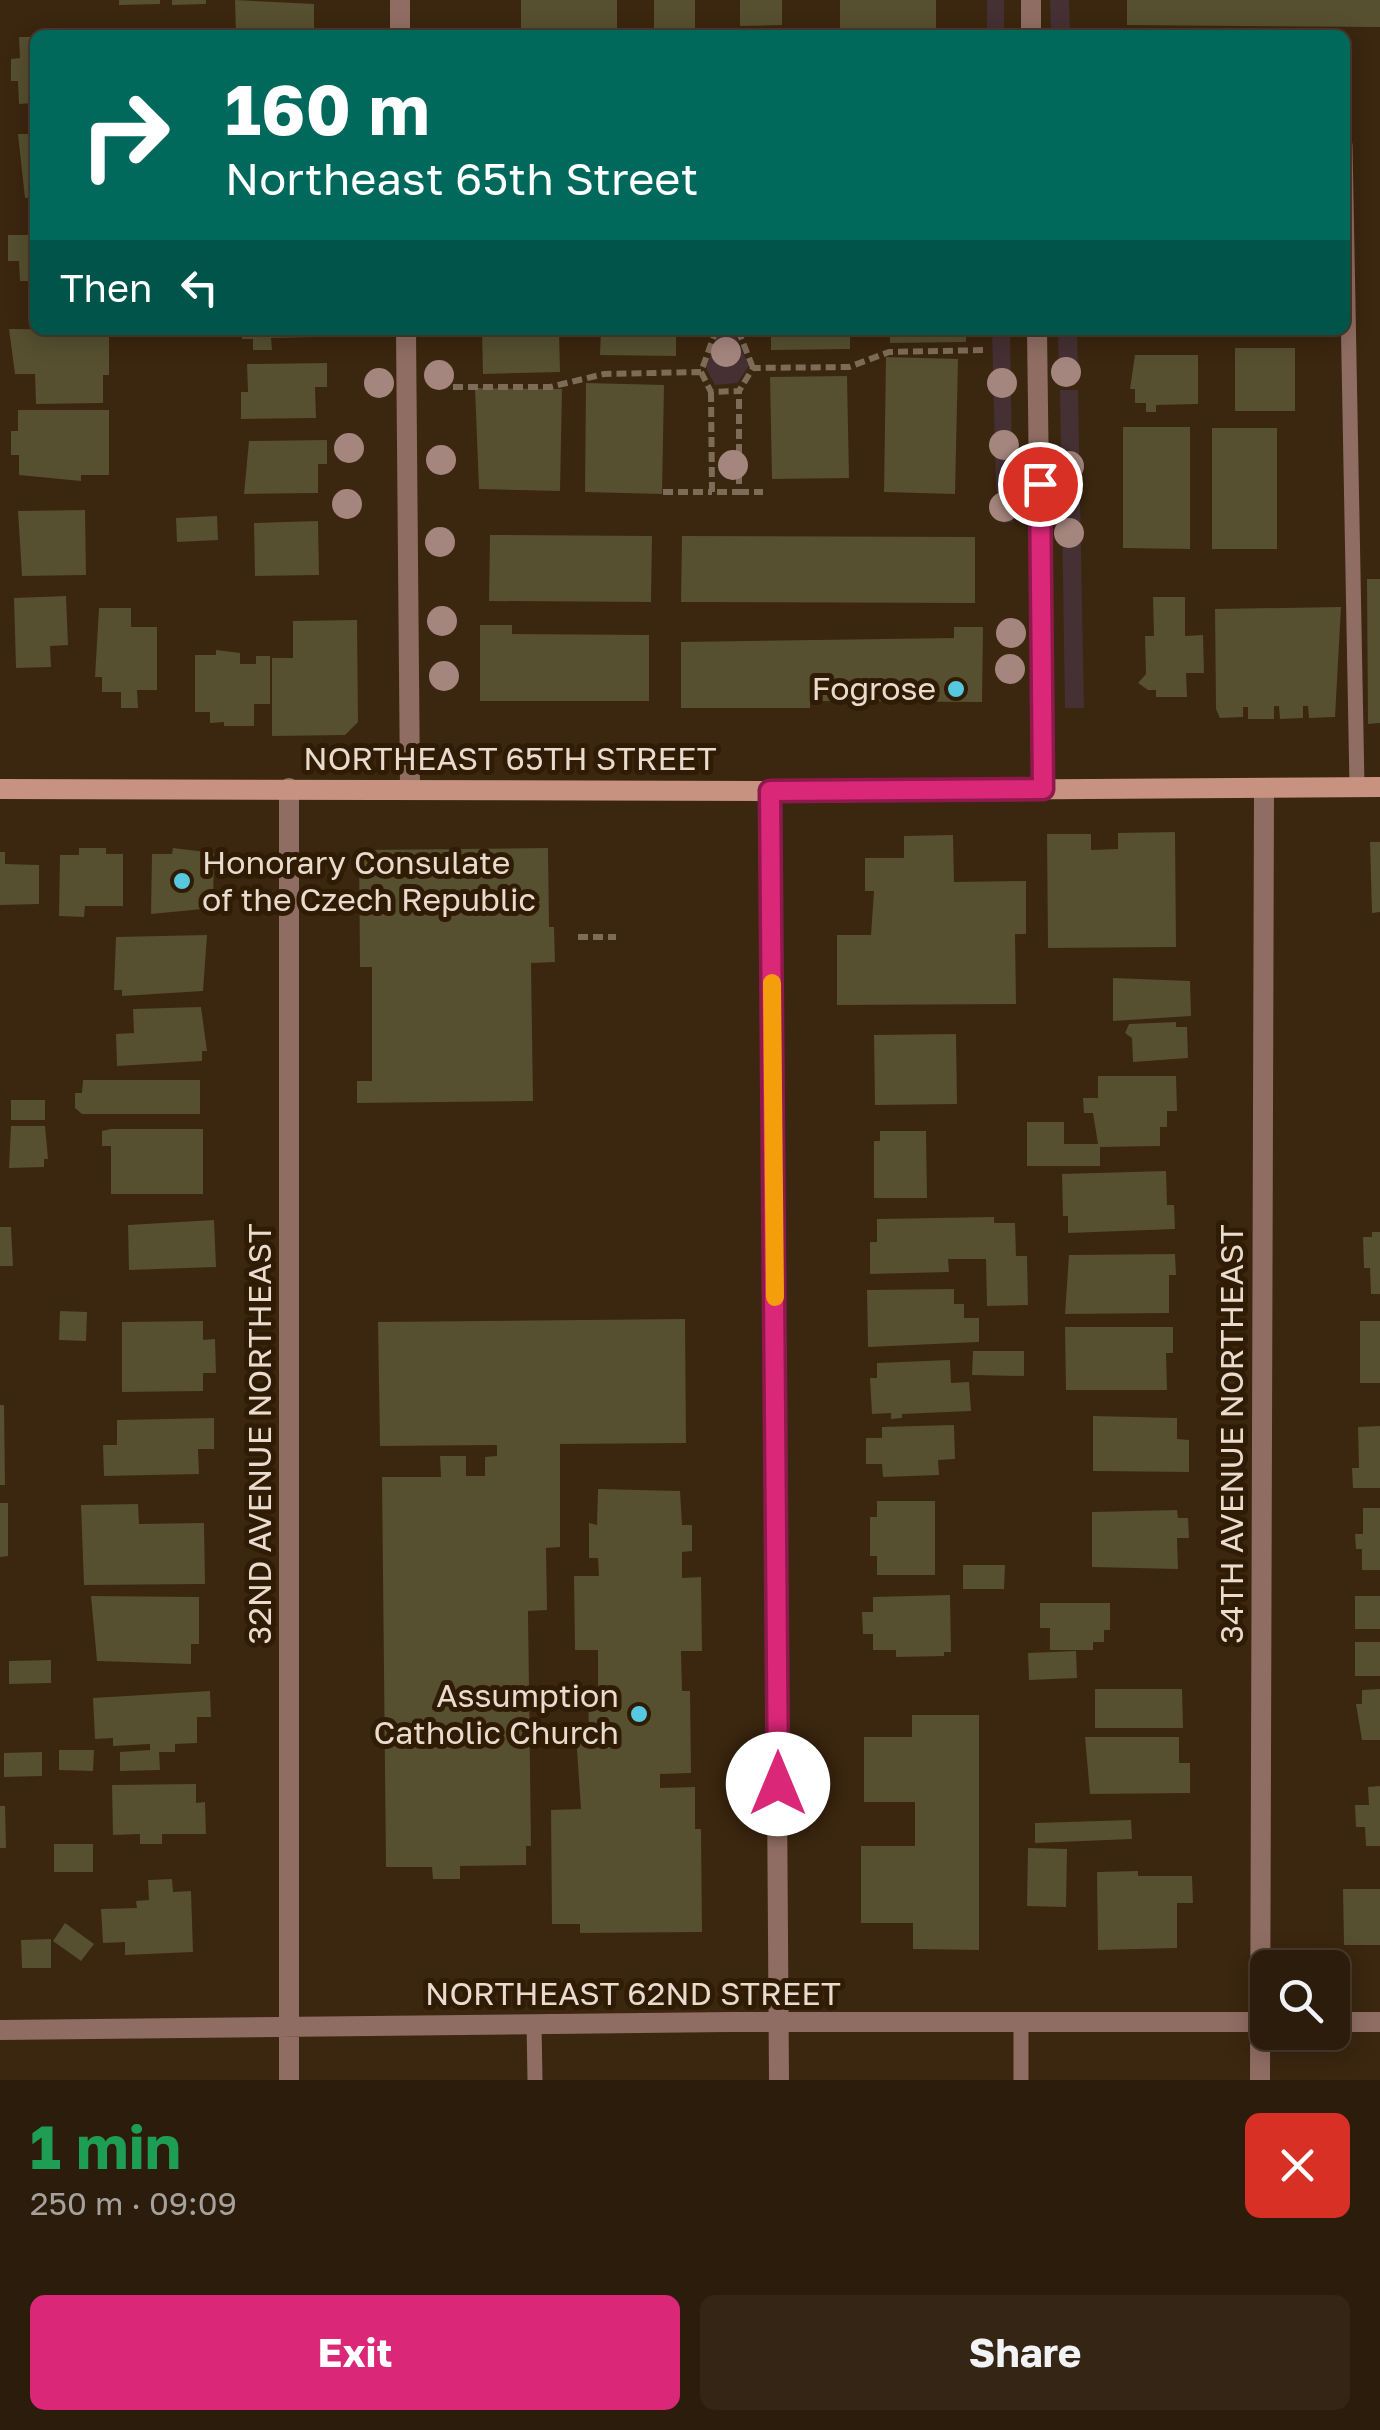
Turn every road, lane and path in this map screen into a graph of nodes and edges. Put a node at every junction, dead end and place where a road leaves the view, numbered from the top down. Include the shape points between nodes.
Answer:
1 (400, 0) edge
2 (1031, 0) edge
3 (400, 30) edge
4 (1032, 30) edge
5 (406, 335) edge
6 (714, 335) edge
7 (740, 335) edge
8 (1037, 335) edge
9 (1349, 335) edge
10 (987, 350) dead end
11 (752, 368) junction
12 (701, 372) junction
13 (454, 388) dead end
14 (739, 391) junction
15 (711, 392) junction
16 (663, 492) dead end
17 (712, 492) junction
18 (739, 492) junction
19 (763, 492) dead end
20 (1357, 787) junction
21 (1380, 787) edge
22 (0, 788) edge
23 (289, 788) junction
24 (410, 788) junction
25 (1264, 788) junction
26 (1043, 789) junction
27 (770, 791) junction
28 (578, 936) dead end
29 (616, 936) dead end
30 (1264, 1950) edge
31 (779, 2022) junction
32 (1021, 2022) junction
33 (1250, 2022) edge
34 (1350, 2022) edge
35 (1380, 2022) edge
36 (534, 2023) junction
37 (289, 2028) junction
38 (0, 2030) edge
39 (1262, 2050) edge
40 (289, 2080) edge
41 (534, 2080) edge
42 (779, 2080) edge
43 (1021, 2080) edge
44 (1260, 2080) edge

1 - 3 street
2 - 4 street
5 - 24 street
6 - 12 path
7 - 11 path
8 - 26 street
9 - 20 lane
10 - 11 path via 889,352 849,367
11 - 14 path
12 - 13 path via 604,374 550,388
12 - 15 path
14 - 15 path
14 - 18 path
15 - 17 path
16 - 17 path
17 - 18 path
18 - 19 path
20 - 21 main road, NORTHEAST 65TH STREET
20 - 25 main road, NORTHEAST 65TH STREET
22 - 23 main road, NORTHEAST 65TH STREET
23 - 24 main road, NORTHEAST 65TH STREET
23 - 37 street, 32ND AVENUE NORTHEAST
24 - 27 main road, NORTHEAST 65TH STREET
25 - 26 main road, NORTHEAST 65TH STREET
25 - 30 street, 34TH AVENUE NORTHEAST
26 - 27 main road, NORTHEAST 65TH STREET
27 - 31 street
28 - 29 path
31 - 32 street, NORTHEAST 62ND STREET
31 - 36 street, NORTHEAST 62ND STREET
31 - 42 street
32 - 33 street, NORTHEAST 62ND STREET
32 - 43 lane
34 - 35 street
36 - 37 street, NORTHEAST 62ND STREET
36 - 41 lane
37 - 38 street, NORTHEAST 62ND STREET
37 - 40 street, 32ND AVENUE NORTHEAST
39 - 44 street, 34TH AVENUE NORTHEAST

